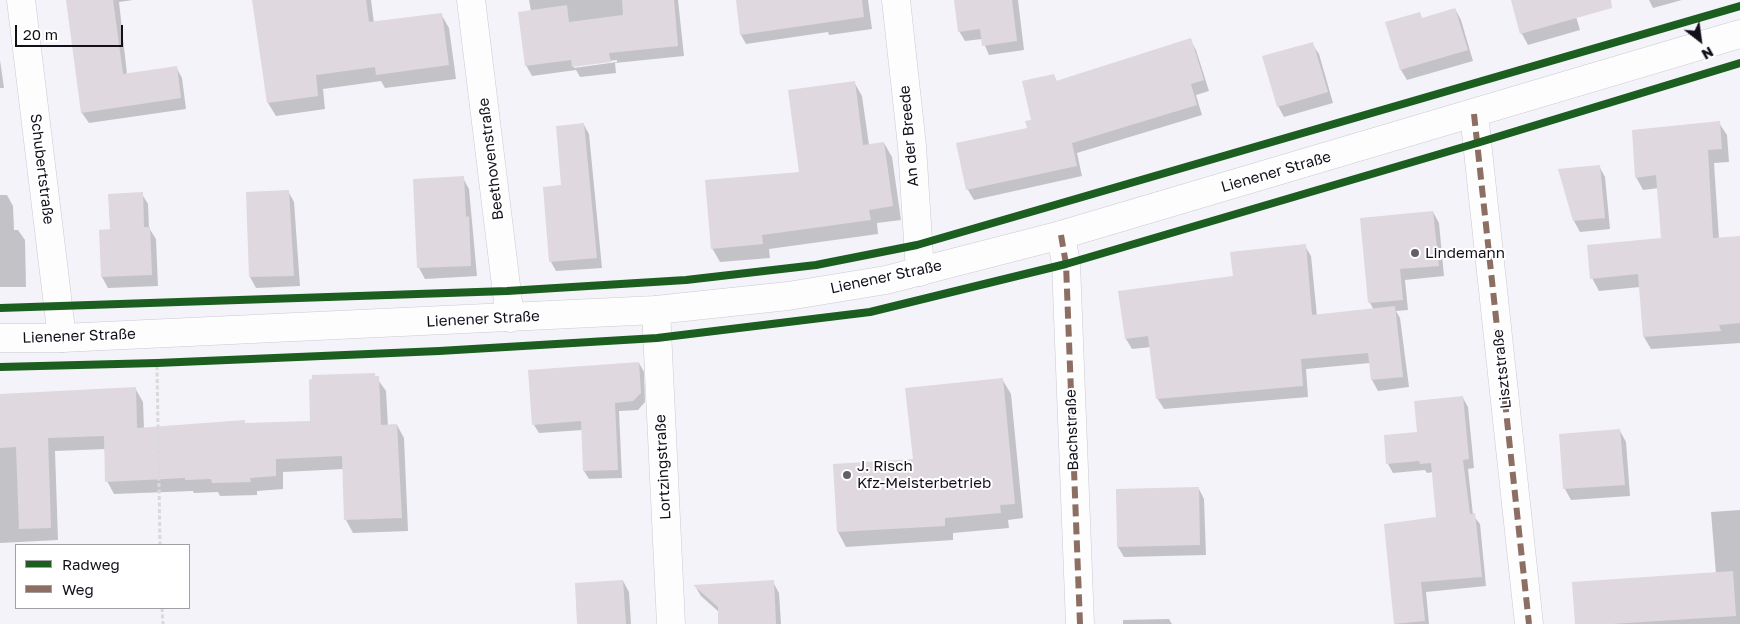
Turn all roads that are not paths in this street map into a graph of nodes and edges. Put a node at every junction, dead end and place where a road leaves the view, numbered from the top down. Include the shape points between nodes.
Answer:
1 (21, 0) edge
2 (471, 0) edge
3 (896, 0) edge
4 (1740, 34) edge
5 (1474, 114) junction
6 (1061, 236) junction
7 (920, 272) junction
8 (656, 310) junction
9 (510, 318) junction
10 (0, 338) edge
11 (62, 338) junction
12 (671, 624) edge
13 (1080, 624) edge
14 (1530, 624) edge

1 - 11 street, Schubertstraße
2 - 9 street, Beethovenstraße
3 - 7 street, An der Breede via 912,146
4 - 5 street, Lienener Straße
5 - 6 street, Lienener Straße
5 - 14 street, Lisztstraße
6 - 7 street, Lienener Straße
6 - 13 street, Bachstraße via 1066,264
7 - 8 street, Lienener Straße via 788,296
8 - 9 street, Lienener Straße
8 - 12 street, Lortzingstraße
9 - 11 street, Lienener Straße
10 - 11 street, Lienener Straße

